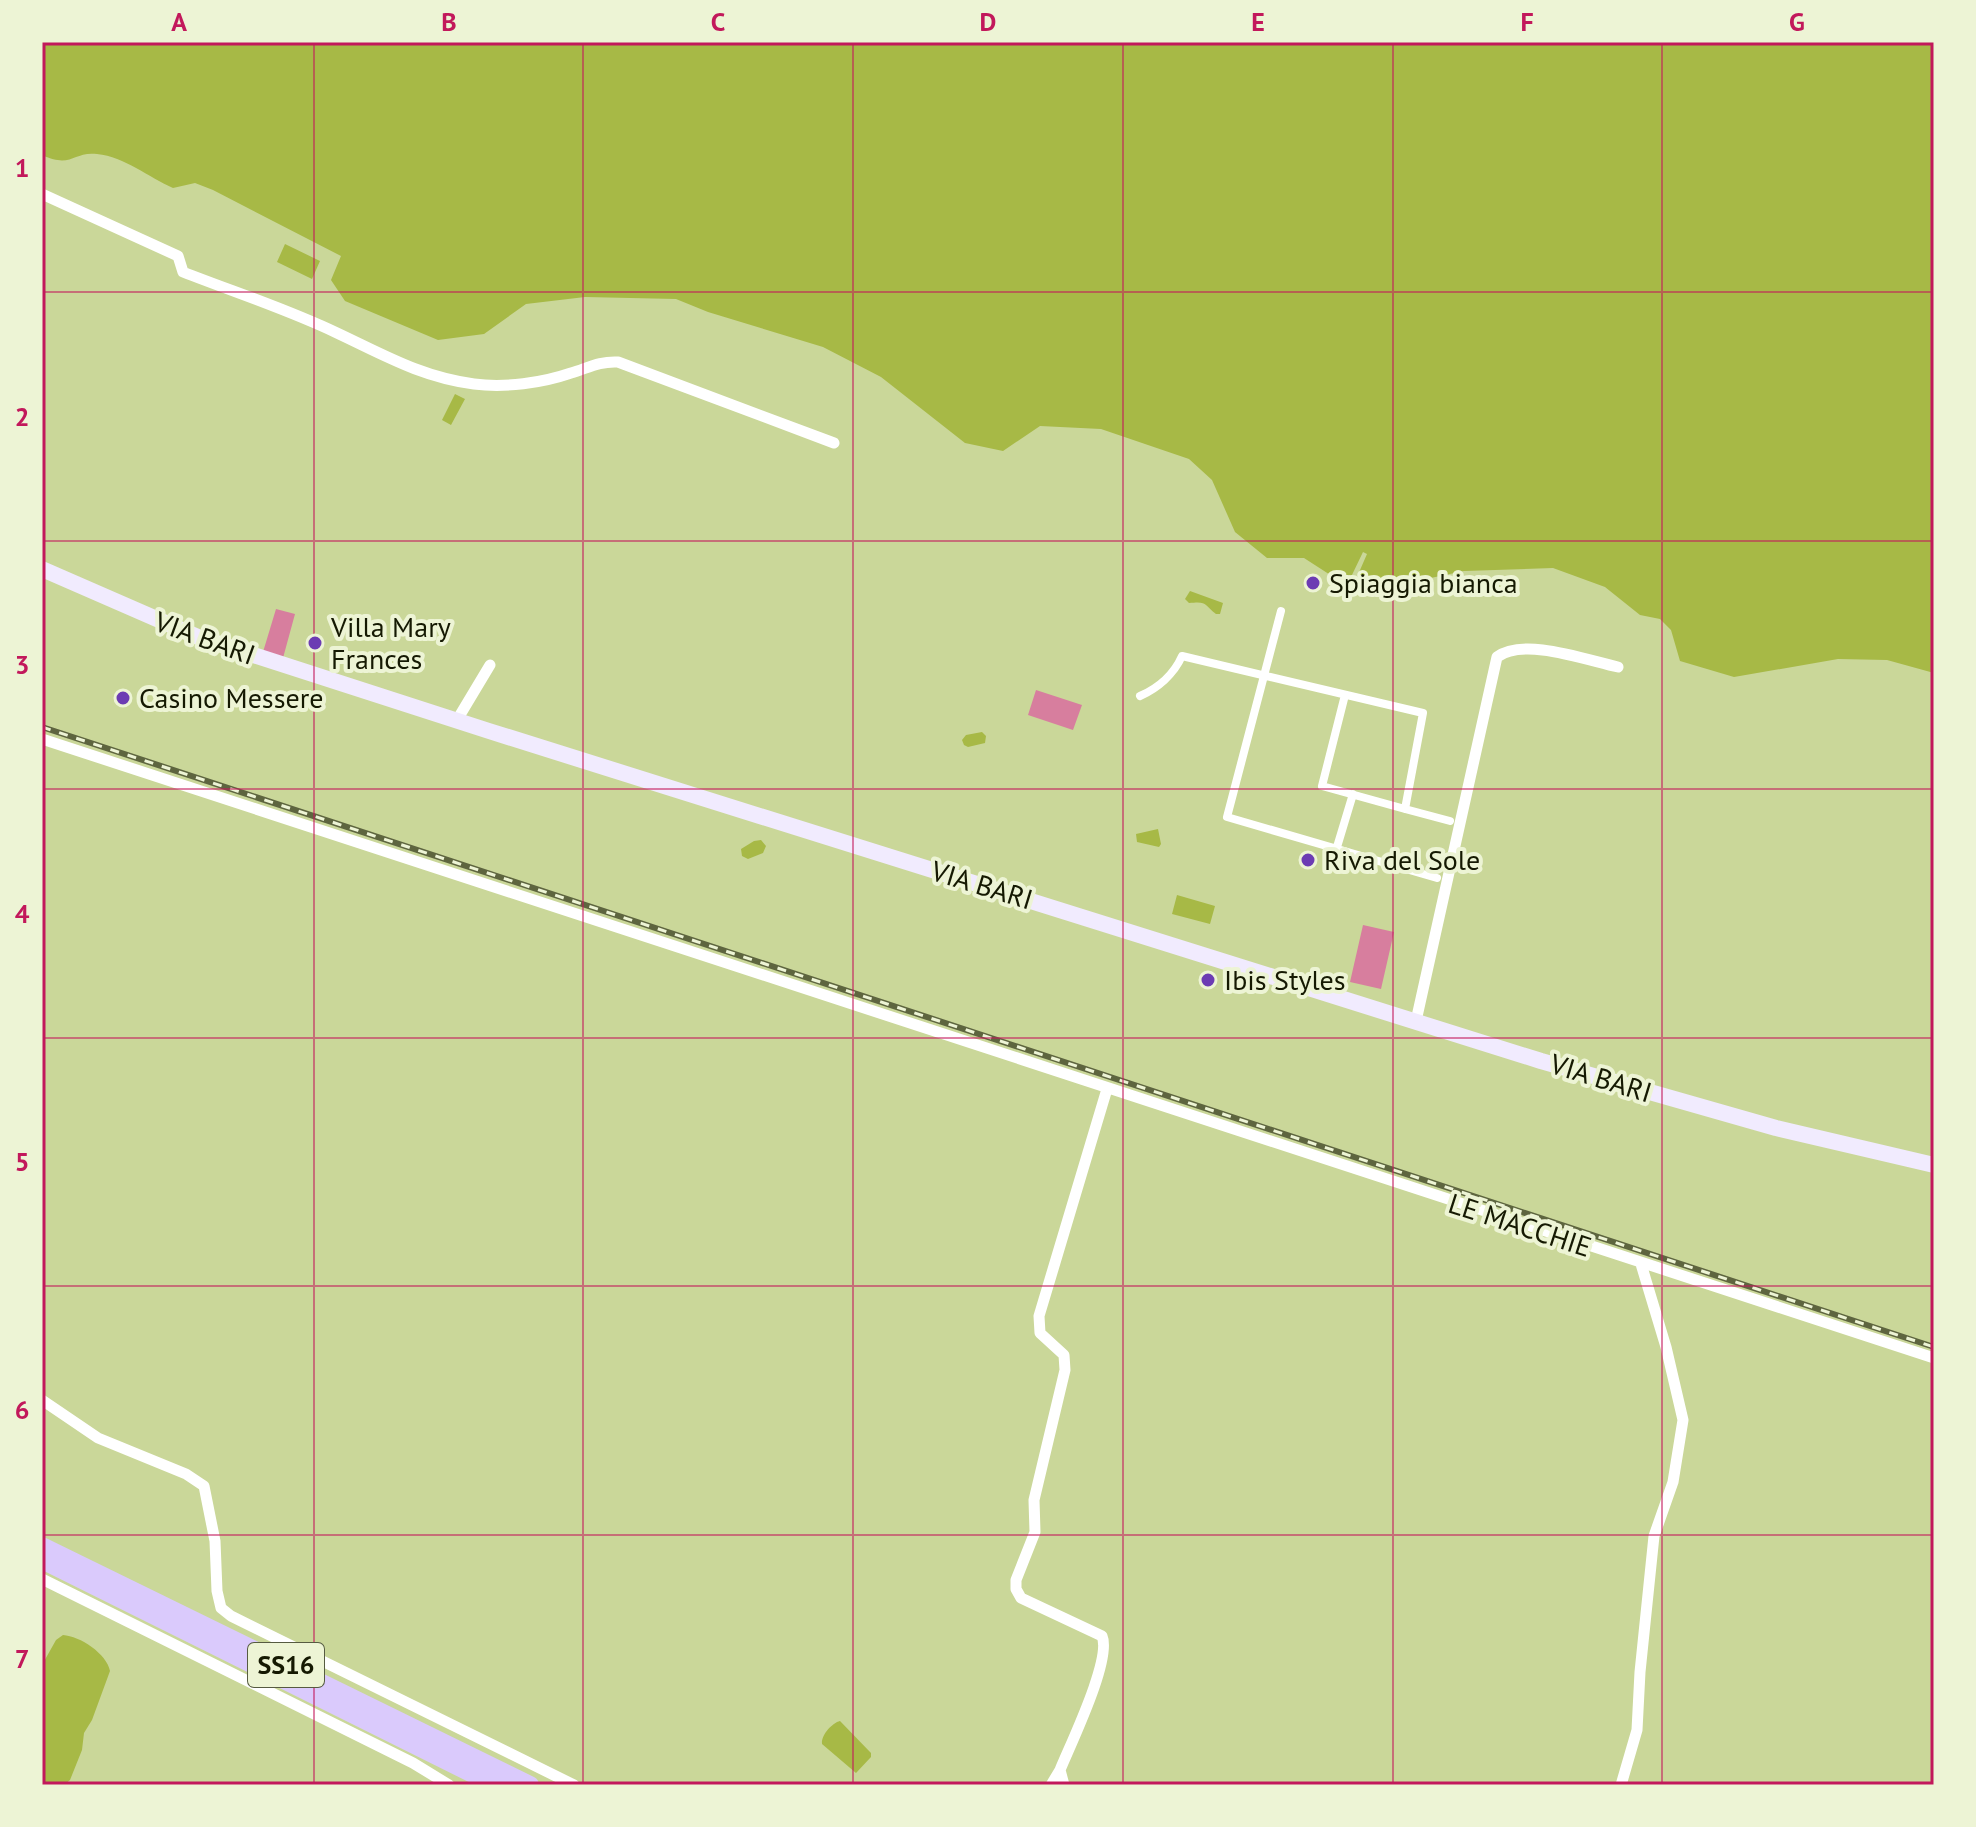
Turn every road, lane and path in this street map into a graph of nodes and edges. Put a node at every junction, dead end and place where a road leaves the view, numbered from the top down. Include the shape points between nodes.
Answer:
1 (42, 194) edge
2 (834, 443) dead end
3 (42, 569) edge
4 (1281, 611) dead end
5 (490, 665) dead end
6 (1618, 667) dead end
7 (1263, 676) junction
8 (1345, 695) junction
9 (1140, 696) dead end
10 (457, 720) junction
11 (42, 739) edge
12 (1353, 794) junction
13 (1405, 809) junction
14 (1450, 821) dead end
15 (1337, 847) junction
16 (1437, 878) dead end
17 (1416, 1021) junction
18 (1107, 1089) junction
19 (1934, 1165) edge
20 (1641, 1264) junction
21 (1934, 1358) edge
22 (42, 1400) edge
23 (42, 1546) edge
24 (42, 1560) edge
25 (42, 1579) edge
26 (1060, 1770) junction
27 (449, 1785) edge
28 (495, 1785) edge
29 (530, 1785) edge
30 (574, 1785) edge
31 (1051, 1785) edge
32 (1064, 1785) edge
33 (1621, 1785) edge

1 - 2 street via 178,256 183,272 430,374 476,384 530,383 601,361 618,362
3 - 10 main road, VIA BARI via 198,637
4 - 7 street
5 - 10 street
6 - 17 street via 1518,649 1497,657
7 - 8 street
7 - 9 street via 1182,656 1176,670
7 - 15 street via 1227,817
8 - 12 street via 1322,786
8 - 13 street via 1423,713
10 - 17 main road, VIA BARI
11 - 18 street, LE MACCHIE
12 - 13 street
12 - 15 street
13 - 14 street
15 - 16 street
17 - 19 main road, VIA BARI via 1679,1102
18 - 20 street, LE MACCHIE
18 - 26 street via 1039,1316 1040,1333 1064,1355 1065,1370 1034,1500 1035,1532 1016,1580 1021,1598 1102,1636 1106,1645
20 - 21 street, LE MACCHIE
20 - 33 street via 1683,1420 1673,1482 1654,1536 1637,1730
22 - 30 street via 98,1438 204,1486 215,1541 217,1591 221,1608 231,1616
23 - 29 highway, SS16
24 - 28 highway, SS16
25 - 27 street
26 - 31 street
26 - 32 street

